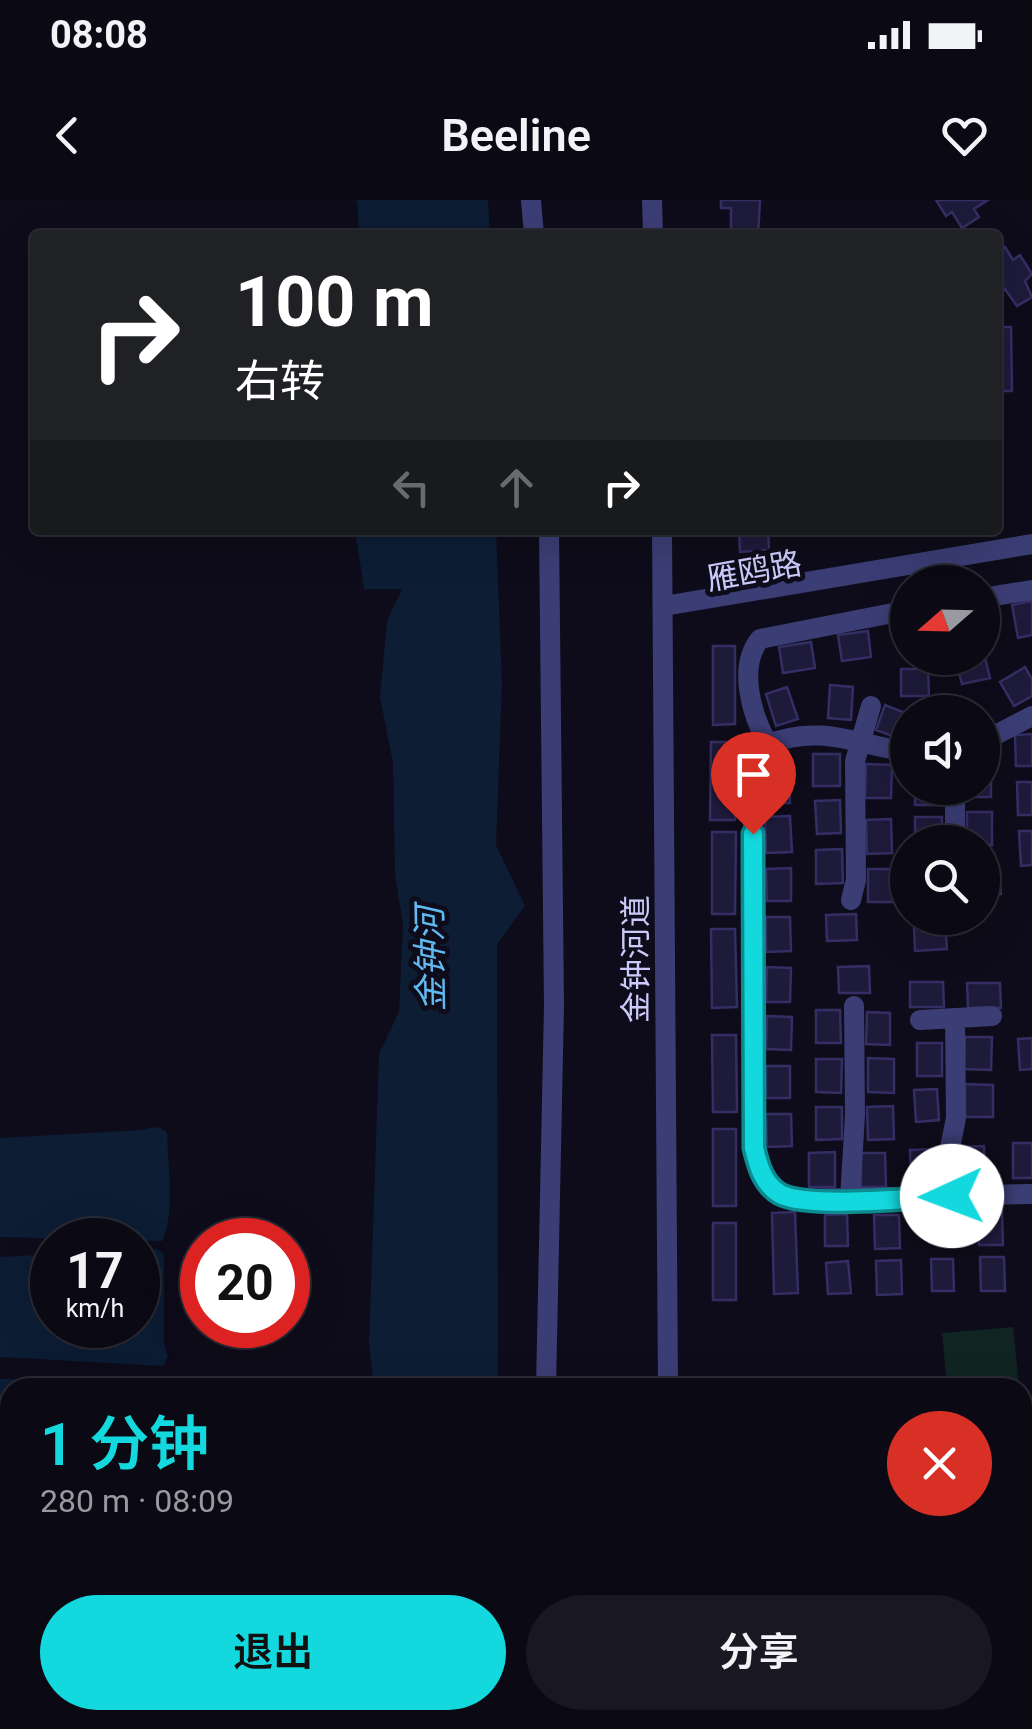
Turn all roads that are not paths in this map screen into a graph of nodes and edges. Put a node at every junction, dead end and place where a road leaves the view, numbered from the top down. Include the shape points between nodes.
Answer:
1 (531, 200) edge
2 (652, 200) edge
3 (534, 230) edge
4 (653, 230) edge
5 (549, 535) edge
6 (662, 535) edge
7 (1032, 544) edge
8 (1032, 555) edge
9 (1032, 590) edge
10 (1000, 595) edge
11 (664, 611) junction
12 (890, 614) edge
13 (871, 706) dead end
14 (1032, 716) edge
15 (1000, 733) edge
16 (768, 744) junction
17 (858, 744) junction
18 (890, 749) edge
19 (851, 900) dead end
20 (854, 1006) dead end
21 (992, 1016) dead end
22 (955, 1018) junction
23 (920, 1020) dead end
24 (1032, 1194) edge
25 (952, 1196) junction
26 (850, 1200) junction
27 (546, 1378) edge
28 (668, 1378) edge

1 - 3 street
2 - 4 street
5 - 27 street via 554,1005
6 - 11 street, 金钟河道
7 - 11 street, 雁鸥路
8 - 11 street, 雁鸥路
9 - 10 street
11 - 28 street, 金钟河道
12 - 16 street via 760,640 750,660 751,704
13 - 17 street
14 - 15 street
16 - 17 street via 824,733
16 - 26 street via 757,762 752,795 754,1148 768,1184 780,1194
17 - 18 street
17 - 19 street
20 - 26 street
21 - 22 street
22 - 23 street
22 - 25 street
24 - 25 street
25 - 26 street

